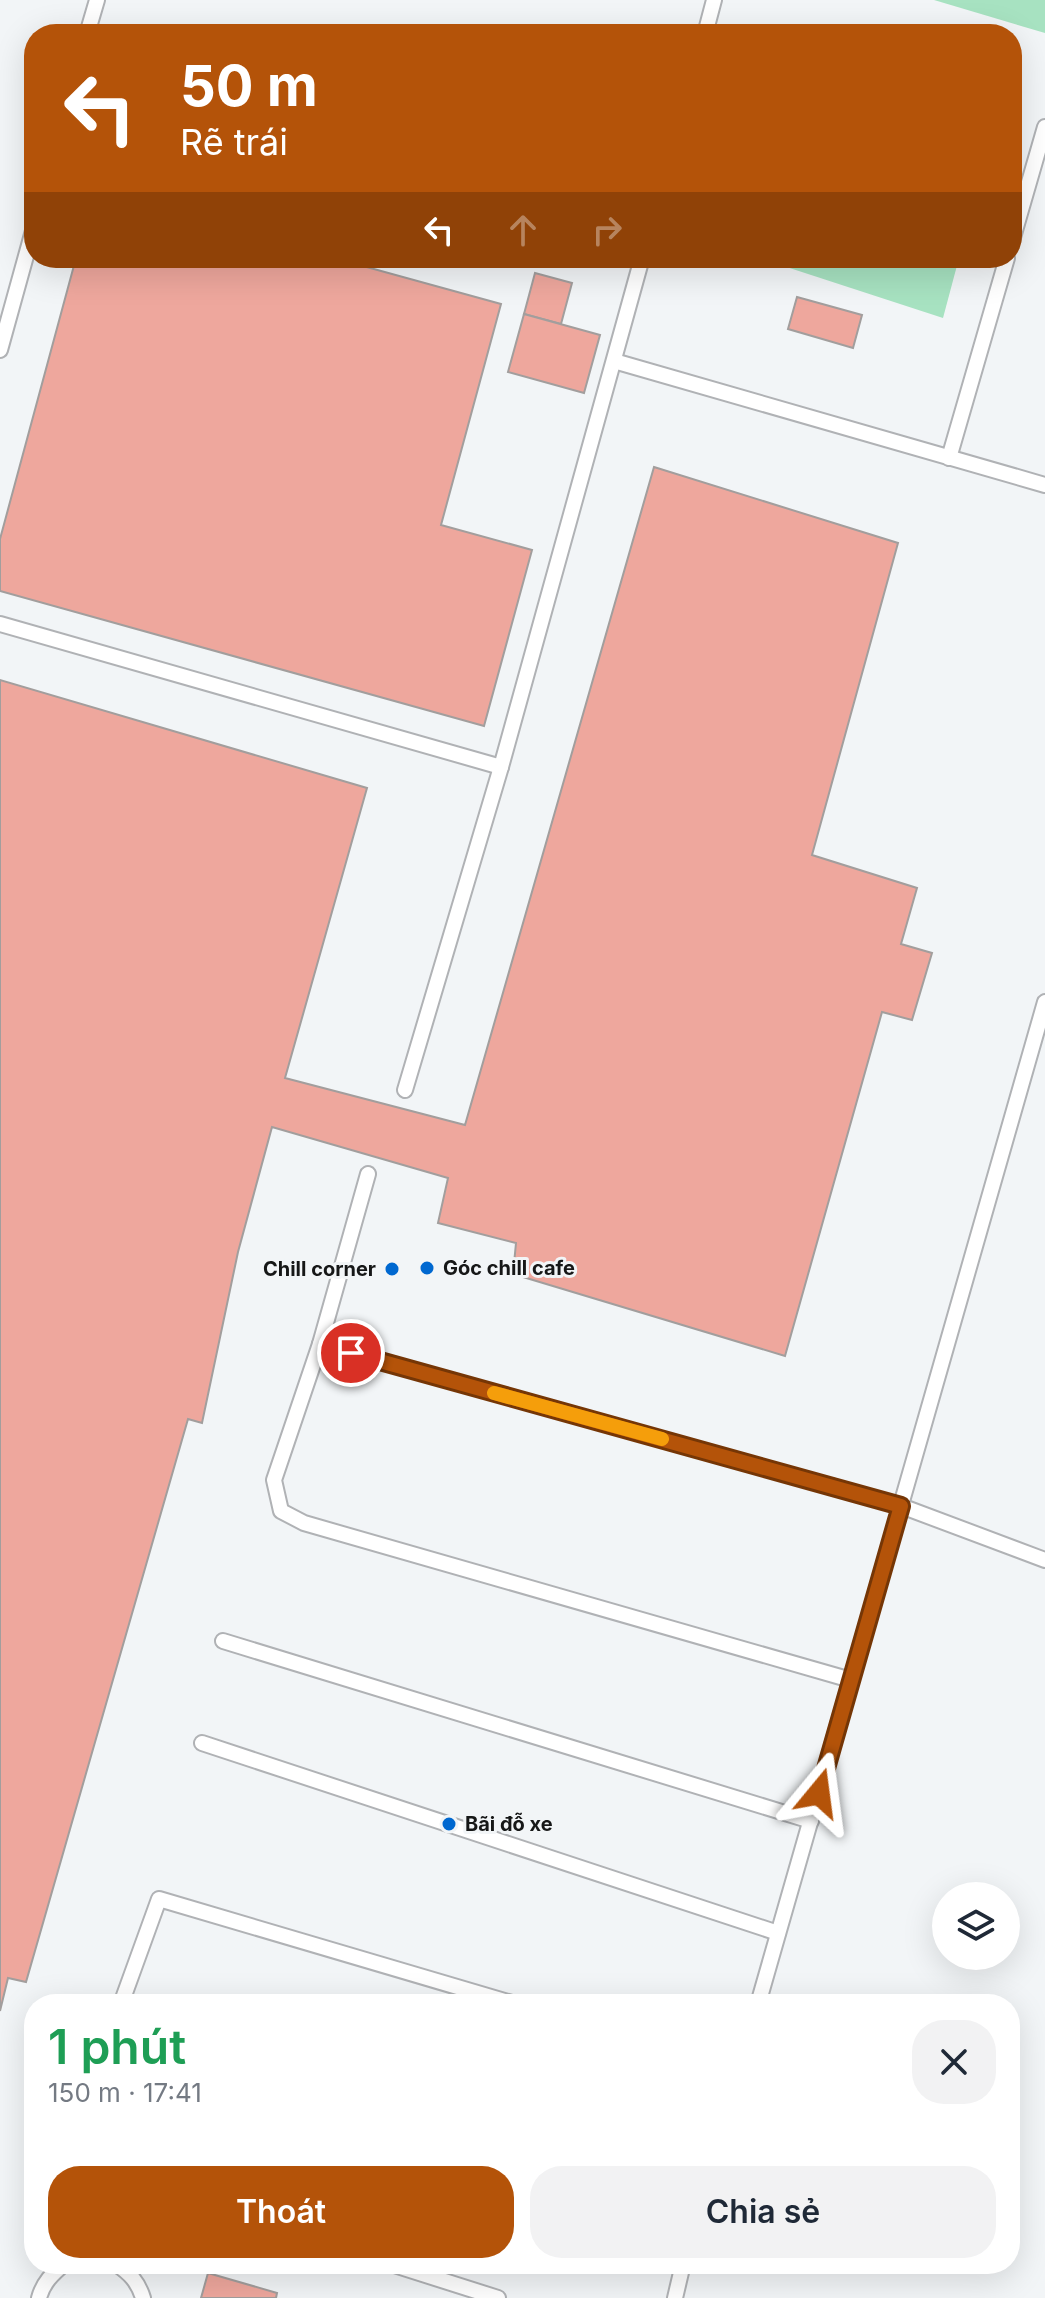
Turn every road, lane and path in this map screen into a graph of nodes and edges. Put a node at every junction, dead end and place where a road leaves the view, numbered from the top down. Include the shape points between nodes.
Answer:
1 (97, 0) edge
2 (714, 0) edge
3 (90, 24) edge
4 (708, 24) edge
5 (1045, 127) edge
6 (1022, 206) edge
7 (24, 263) edge
8 (639, 268) edge
9 (1004, 268) edge
10 (0, 350) edge
11 (614, 361) junction
12 (949, 458) junction
13 (1045, 485) edge
14 (0, 624) edge
15 (501, 767) junction
16 (1045, 1002) edge
17 (405, 1090) dead end
18 (368, 1174) dead end
19 (320, 1344) junction
20 (901, 1506) junction
21 (1045, 1560) edge
22 (223, 1641) dead end
23 (851, 1680) junction
24 (202, 1743) dead end
25 (811, 1821) junction
26 (778, 1933) junction
27 (125, 1994) edge
28 (481, 1994) edge
29 (761, 1994) edge
30 (51, 2274) edge
31 (130, 2274) edge
32 (422, 2274) edge
33 (681, 2274) edge
34 (39, 2298) edge
35 (143, 2298) edge
36 (498, 2298) edge
37 (675, 2298) edge

1 - 3 lane
2 - 4 lane
5 - 6 lane
7 - 10 lane
8 - 11 lane
9 - 12 lane
11 - 12 lane
11 - 15 lane
12 - 13 lane
14 - 15 lane
15 - 17 lane
16 - 20 lane
18 - 19 lane
19 - 20 lane
19 - 23 lane via 274,1480 281,1511 304,1523
20 - 21 lane
20 - 23 lane
22 - 25 lane
23 - 25 lane
24 - 26 lane
25 - 26 lane
26 - 29 lane
27 - 28 lane via 159,1899
30 - 34 lane
31 - 35 lane
32 - 36 lane
33 - 37 lane

